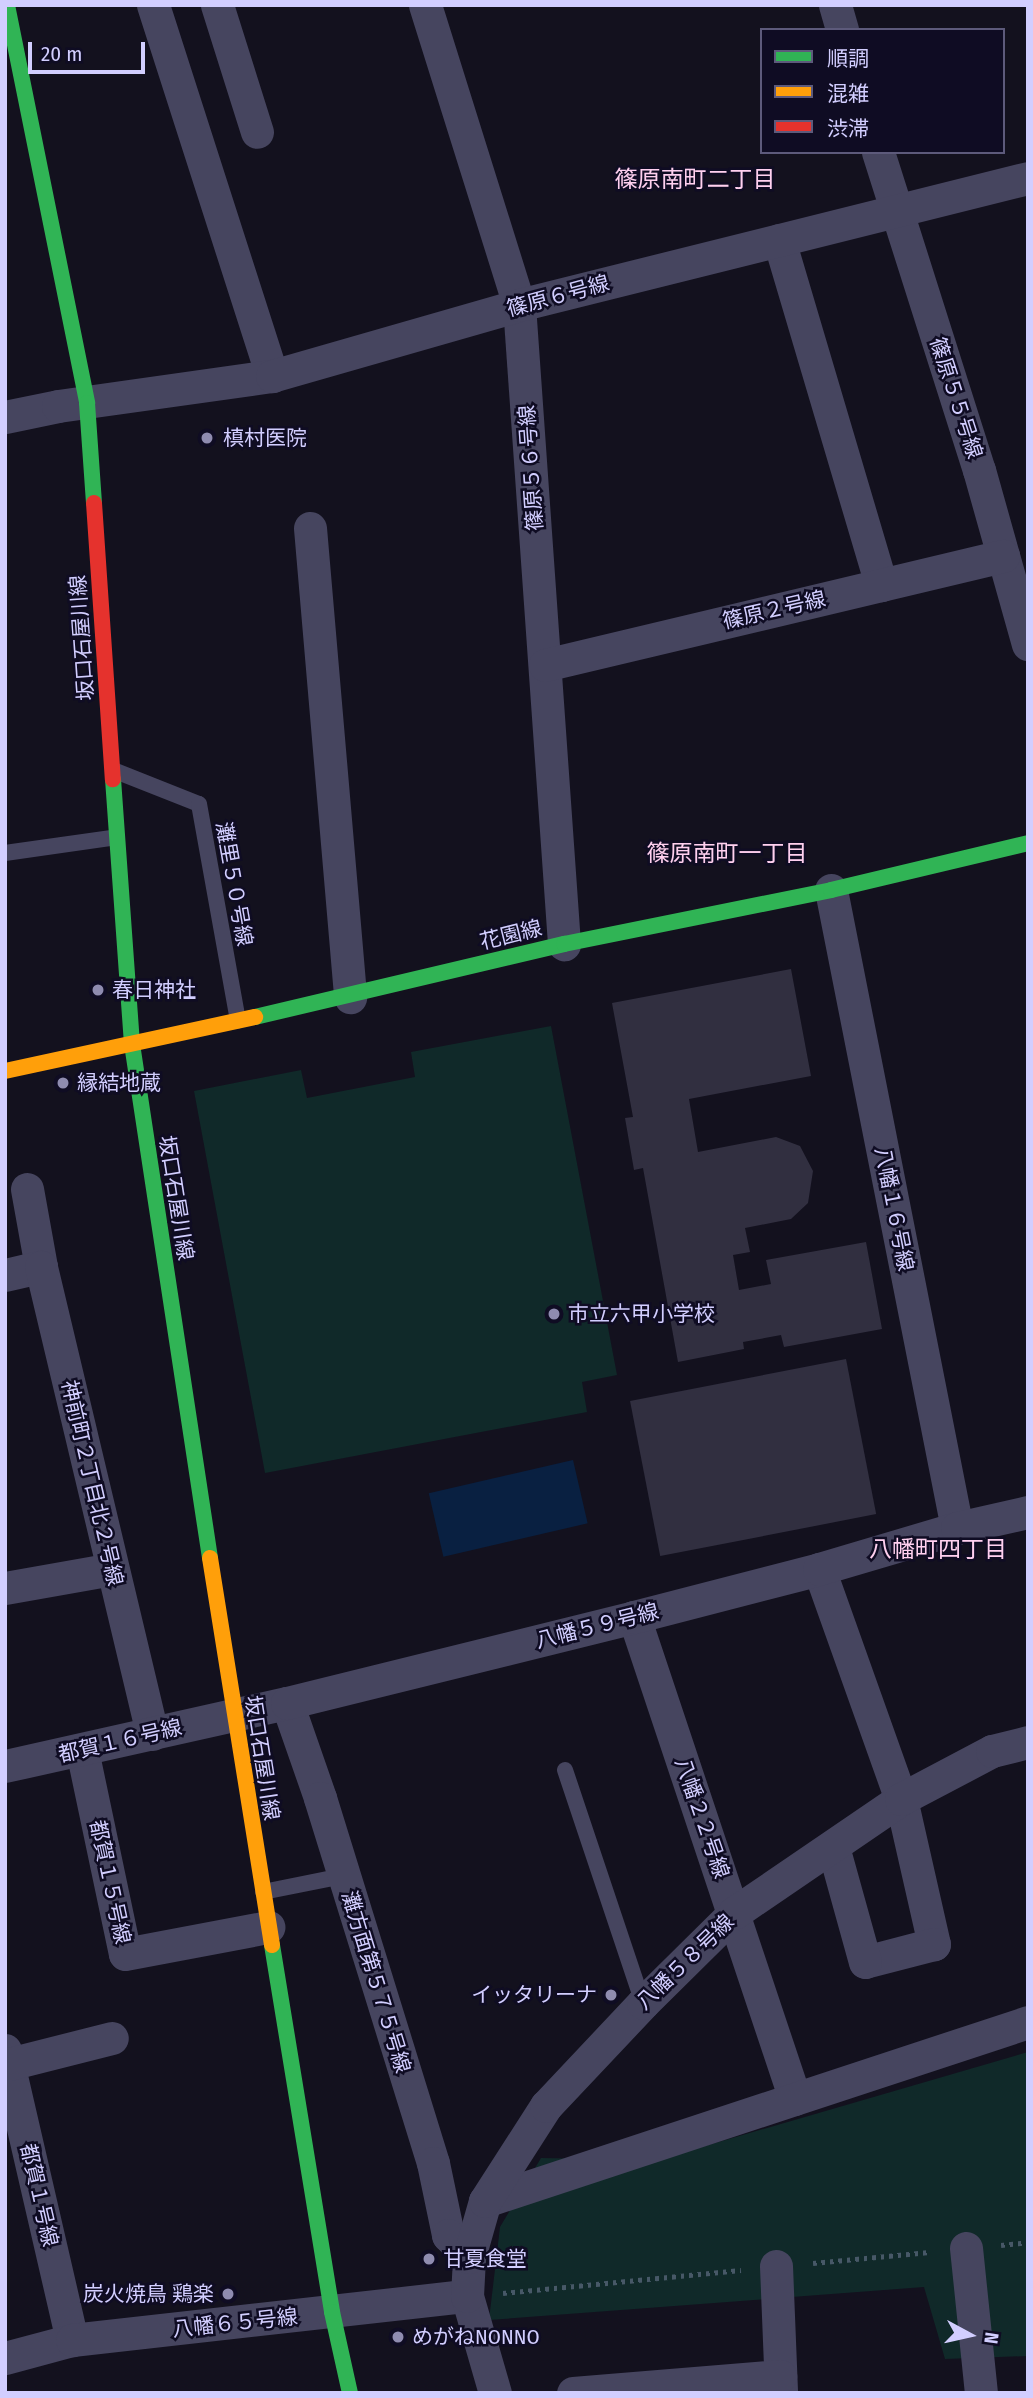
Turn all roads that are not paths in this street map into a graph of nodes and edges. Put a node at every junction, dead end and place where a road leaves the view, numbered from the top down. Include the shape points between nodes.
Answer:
1 (7, 5) edge
2 (153, 5) edge
3 (218, 5) edge
4 (425, 5) edge
5 (835, 5) edge
6 (841, 28) edge
7 (257, 132) dead end
8 (879, 154) edge
9 (1028, 178) edge
10 (895, 210) junction
11 (779, 240) junction
12 (519, 305) junction
13 (272, 376) junction
14 (87, 403) junction
15 (5, 417) edge
16 (310, 528) dead end
17 (1003, 556) junction
18 (881, 585) junction
19 (1028, 644) edge
20 (545, 665) junction
21 (113, 770) junction
22 (117, 837) junction
23 (1028, 843) edge
24 (5, 853) edge
25 (831, 890) junction
26 (564, 943) junction
27 (350, 997) junction
28 (237, 1021) junction
29 (132, 1044) junction
30 (5, 1071) edge
31 (27, 1189) dead end
32 (41, 1267) junction
33 (5, 1275) edge
34 (1028, 1512) edge
35 (957, 1528) junction
36 (112, 1569) junction
37 (819, 1569) junction
38 (5, 1588) edge
39 (634, 1617) junction
40 (287, 1703) junction
41 (234, 1715) junction
42 (152, 1734) junction
43 (1028, 1742) edge
44 (82, 1750) junction
45 (5, 1766) edge
46 (565, 1770) dead end
47 (901, 1799) junction
48 (833, 1847) junction
49 (343, 1876) junction
50 (263, 1892) junction
51 (734, 1913) junction
52 (268, 1927) junction
53 (643, 2003) junction
54 (1028, 2022) edge
55 (113, 2038) dead end
56 (7, 2057) edge
57 (794, 2099) junction
58 (485, 2201) junction
59 (966, 2248) dead end
60 (469, 2257) junction
61 (776, 2266) dead end
62 (467, 2296) junction
63 (332, 2312) junction
64 (72, 2340) junction
65 (5, 2358) edge
66 (780, 2384) edge
67 (350, 2393) edge
68 (495, 2393) edge
69 (573, 2393) edge
70 (981, 2393) edge

1 - 14 street, 坂口石屋川線
2 - 13 street
3 - 7 street
4 - 12 street, 篠原５６号線
5 - 6 street
8 - 10 street, 篠原５５号線
9 - 10 street, 篠原６号線
10 - 11 street, 篠原６号線
10 - 17 street, 篠原５５号線
11 - 12 street, 篠原６号線
11 - 18 street
12 - 13 street, 篠原６号線
12 - 20 street, 篠原５６号線
13 - 14 street, 篠原６号線
14 - 15 street, 篠原６号線
14 - 21 street, 坂口石屋川線
16 - 27 street
17 - 18 street, 篠原２号線
17 - 19 street, 篠原５５号線
18 - 20 street, 篠原２号線
20 - 26 street, 篠原５６号線
21 - 22 street, 坂口石屋川線
21 - 28 lane, 灘里５０号線 via 199,804
22 - 24 lane
22 - 29 street, 坂口石屋川線
23 - 25 street, 花園線
25 - 26 street, 花園線
25 - 35 street, 八幡１６号線
26 - 27 street, 花園線
27 - 28 street, 花園線
28 - 29 street, 花園線
29 - 30 street, 花園線
29 - 41 street, 坂口石屋川線
31 - 32 street, 神前町２丁目北２号線
32 - 33 street
32 - 36 street, 神前町２丁目北２号線
34 - 35 street, 八幡５９号線
35 - 37 street, 八幡５９号線
36 - 38 street
36 - 42 street, 神前町２丁目北２号線
37 - 39 street, 八幡５９号線
37 - 47 street
39 - 40 street, 八幡５９号線
39 - 51 street, 八幡２２号線
40 - 41 street, 八幡５９号線
40 - 49 street, 灘方面第５７５号線
41 - 42 street, 都賀１６号線
41 - 50 street, 坂口石屋川線
42 - 44 street, 都賀１６号線
43 - 47 street, 八幡５８号線 via 992,1751
44 - 45 street, 都賀１６号線
44 - 52 street, 都賀１５号線 via 125,1954
46 - 53 lane
47 - 48 street, 八幡５８号線
47 - 48 street via 934,1944 865,1962
48 - 51 street, 八幡５８号線
49 - 50 lane
49 - 60 street, 灘方面第５７５号線 via 433,2163 448,2235
50 - 52 street, 坂口石屋川線
51 - 53 street, 八幡５８号線
51 - 57 street, 八幡２２号線
52 - 63 street, 坂口石屋川線
53 - 58 street, 八幡５８号線 via 546,2106
54 - 57 street
55 - 56 street
56 - 64 street, 都賀１号線
57 - 58 street
58 - 60 street, 八幡５８号線
59 - 70 street
60 - 62 street, 八幡５８号線
61 - 66 street
62 - 63 street, 八幡６５号線
62 - 68 street
63 - 64 street, 八幡６５号線
63 - 67 street, 坂口石屋川線
64 - 65 street, 八幡６５号線
66 - 69 street

